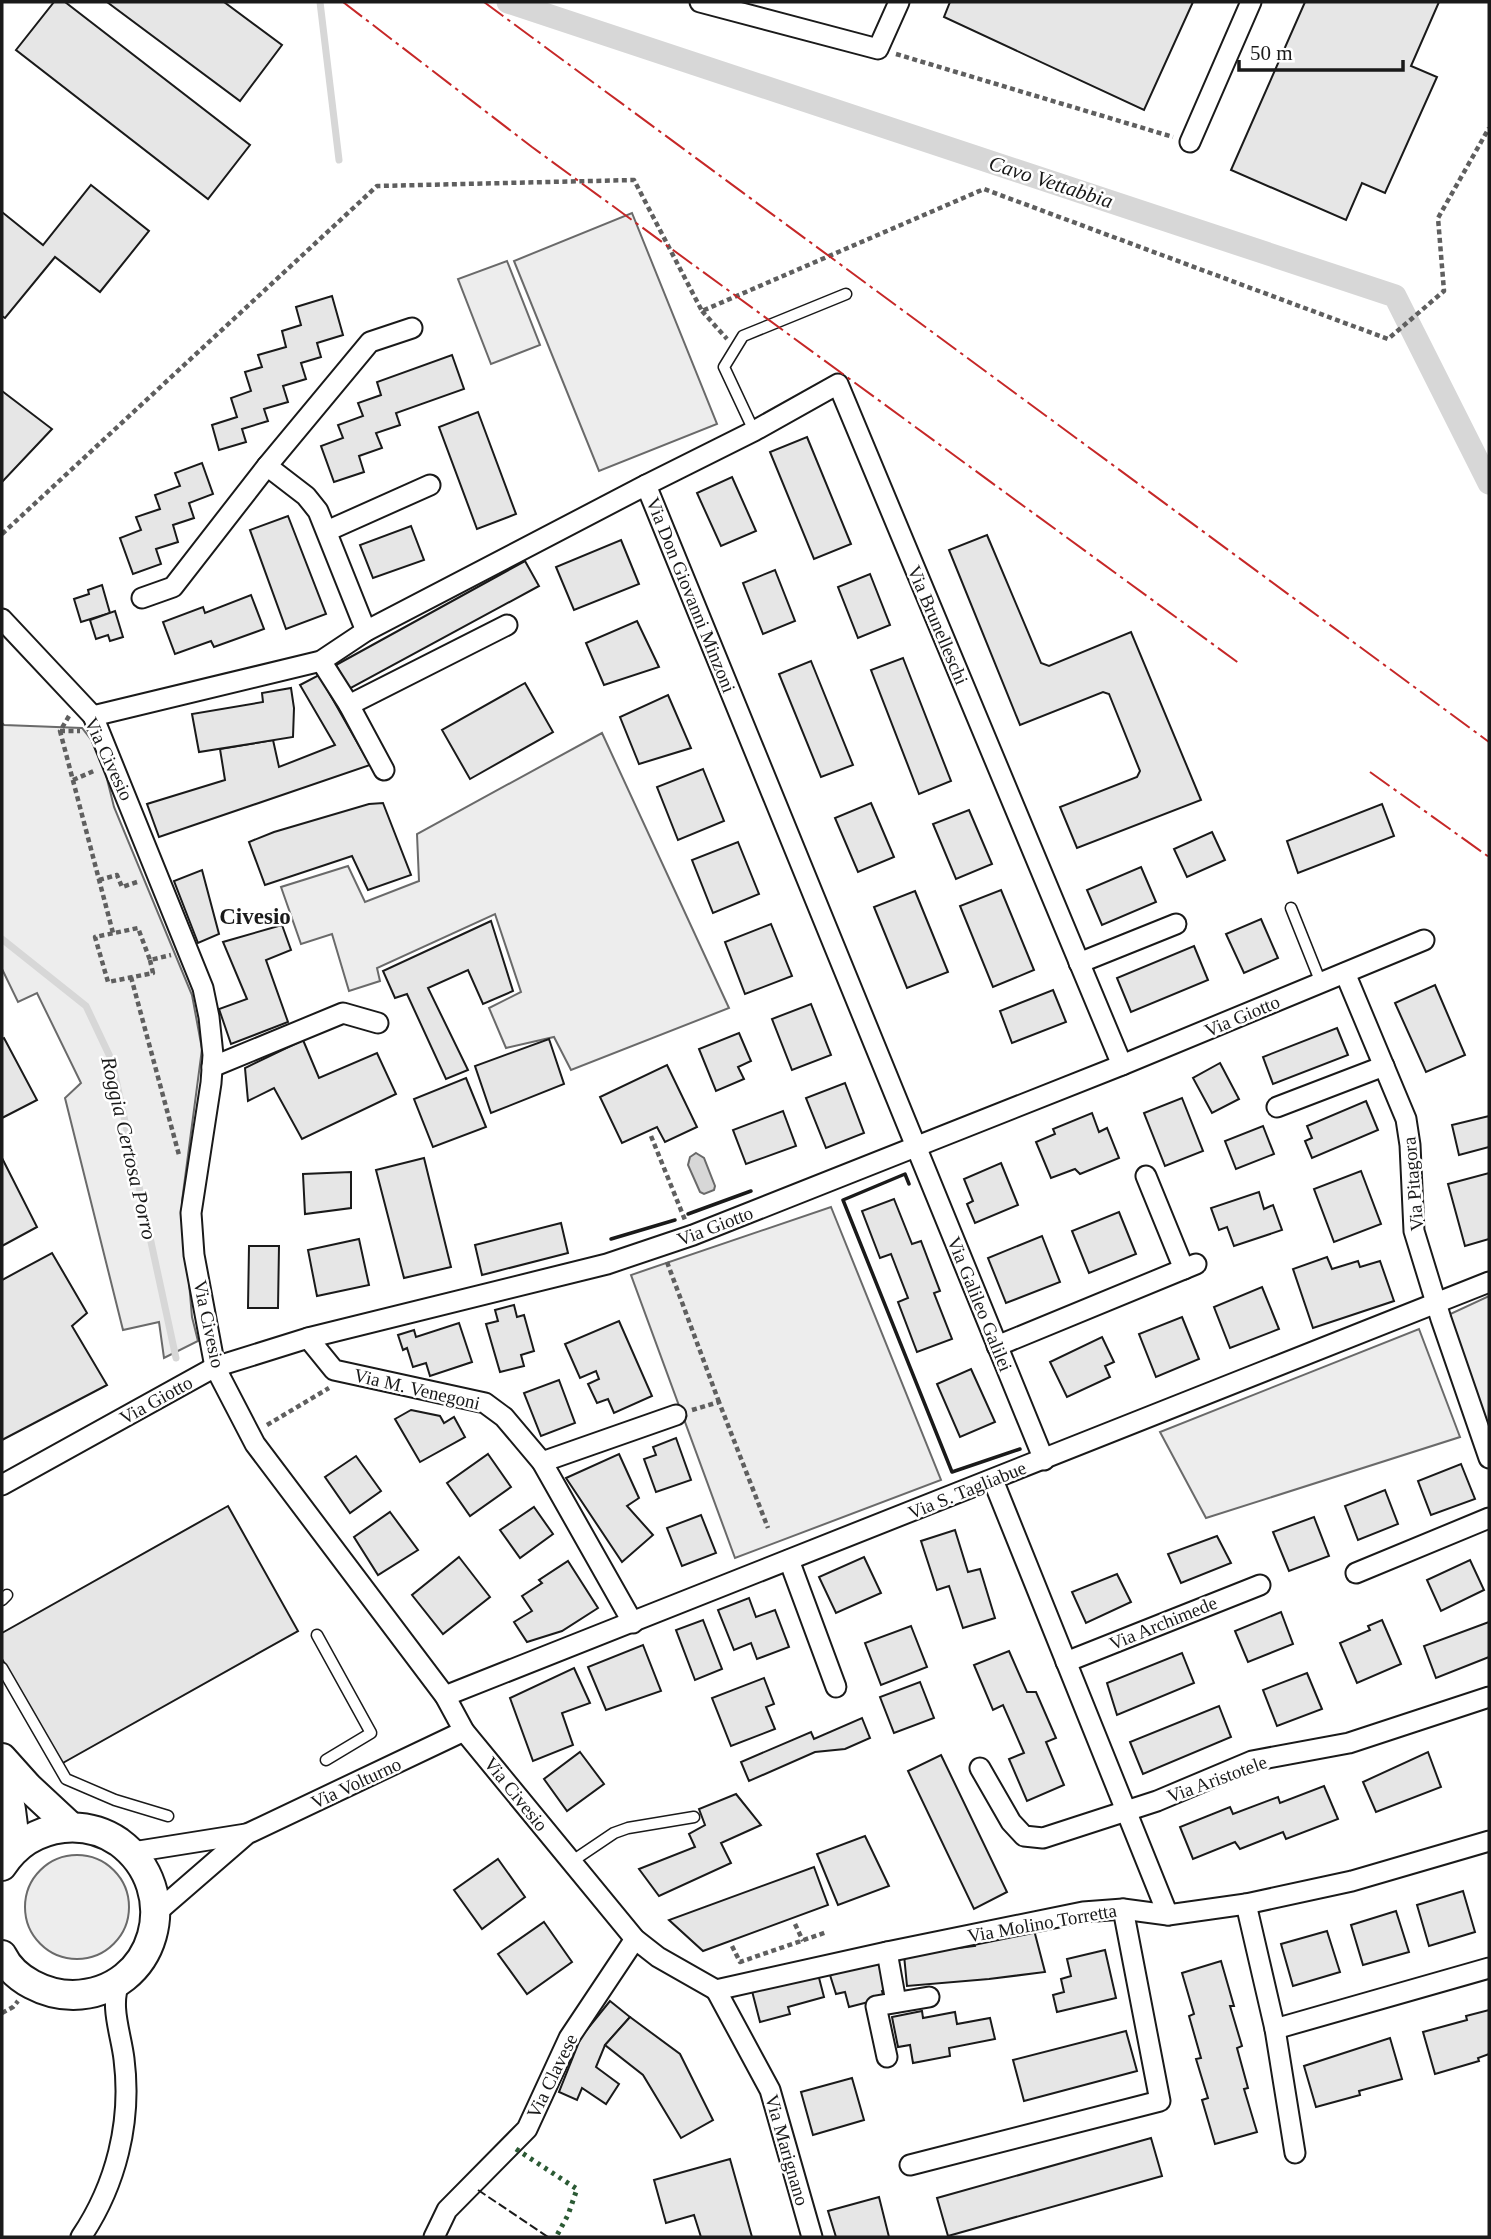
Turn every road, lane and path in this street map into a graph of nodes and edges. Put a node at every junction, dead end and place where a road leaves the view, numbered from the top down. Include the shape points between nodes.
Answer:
1 (700, 2) edge
2 (899, 2) edge
3 (1251, 2) edge
4 (878, 48) junction
5 (1489, 128) edge
6 (1190, 142) joint
7 (846, 294) dead end
8 (702, 311) junction
9 (412, 328) dead end
10 (735, 349) junction
11 (754, 431) junction
12 (267, 466) junction
13 (430, 485) dead end
14 (646, 485) junction
15 (327, 531) junction
16 (2, 534) edge
17 (142, 598) dead end
18 (2, 619) edge
19 (507, 625) dead end
20 (366, 631) junction
21 (321, 661) junction
22 (349, 705) junction
23 (69, 715) dead end
24 (87, 724) junction
25 (60, 731) junction
26 (384, 770) dead end
27 (144, 879) dead end
28 (99, 880) junction
29 (1291, 908) dead end
30 (1175, 924) dead end
31 (113, 933) junction
32 (1424, 940) dead end
33 (168, 942) dead end
34 (181, 953) junction
35 (150, 960) junction
36 (1079, 963) junction
37 (1345, 973) junction
38 (131, 977) junction
39 (1321, 983) junction
40 (378, 1023) dead end
41 (1122, 1065) junction
42 (1384, 1066) junction
43 (212, 1067) junction
44 (1277, 1107) dead end
45 (651, 1136) dead end
46 (917, 1147) junction
47 (184, 1148) dead end
48 (1146, 1175) dead end
49 (693, 1236) junction
50 (662, 1246) junction
51 (1489, 1282) edge
52 (1439, 1311) junction
53 (308, 1338) junction
54 (997, 1346) junction
55 (215, 1367) junction
56 (354, 1374) junction
57 (719, 1402) junction
58 (676, 1415) joint
59 (250, 1435) junction
60 (1489, 1458) edge
61 (1044, 1460) junction
62 (542, 1462) junction
63 (993, 1480) junction
64 (2, 1485) edge
65 (1489, 1518) edge
66 (768, 1528) dead end
67 (789, 1560) junction
68 (1356, 1573) dead end
69 (1260, 1585) dead end
70 (633, 1623) junction
71 (317, 1635) dead end
72 (1066, 1662) junction
73 (2, 1668) edge
74 (836, 1686) dead end
75 (445, 1696) junction
76 (1489, 1697) edge
77 (464, 1731) junction
78 (326, 1760) dead end
79 (2, 1761) edge
80 (980, 1768) dead end
81 (1125, 1812) junction
82 (167, 1816) dead end
83 (694, 1817) dead end
84 (71, 1827) junction
85 (247, 1834) junction
86 (1489, 1841) edge
87 (133, 1853) junction
88 (9, 1857) edge
89 (571, 1862) junction
90 (1246, 1904) junction
91 (1123, 1909) junction
92 (157, 1912) junction
93 (1168, 1915) junction
94 (795, 1924) dead end
95 (827, 1932) dead end
96 (635, 1939) junction
97 (803, 1941) junction
98 (732, 1946) dead end
99 (887, 1952) junction
100 (3, 1960) edge
101 (1489, 1969) edge
102 (120, 1980) junction
103 (716, 1990) junction
104 (87, 1994) junction
105 (929, 1997) dead end
106 (896, 2002) junction
107 (117, 2023) junction
108 (1275, 2029) junction
109 (887, 2057) dead end
110 (1295, 2153) dead end
111 (910, 2165) dead end
112 (81, 2237) edge
113 (434, 2237) edge
114 (812, 2237) edge

1 - 4 street
2 - 4 street
3 - 6 street
4 - 6 path
5 - 8 path via 1438,218 1444,290 1388,339 984,189
7 - 10 lane via 743,335
8 - 10 path
8 - 16 path via 634,180 377,186
9 - 12 street via 370,342
10 - 11 lane via 724,367
11 - 14 street, Via Brunelleschi
11 - 36 street, Via Brunelleschi via 838,384
12 - 15 street via 306,496
12 - 17 street via 173,587
13 - 15 street
14 - 20 street, Via Don Giovanni Minzoni
14 - 46 street, Via Don Giovanni Minzoni
15 - 20 street
18 - 24 street, Via Civesio
19 - 22 street
20 - 21 street, Via Don Giovanni Minzoni
21 - 22 street
21 - 24 street, Via Don Giovanni Minzoni
22 - 26 street
23 - 25 path
24 - 25 path
24 - 34 street, Via Civesio
25 - 28 path
27 - 28 path via 122,887 117,875
28 - 31 path
29 - 39 lane
30 - 36 street
31 - 35 path via 138,928
31 - 38 path via 95,937 108,982
32 - 37 street, Via Giotto
33 - 34 path
34 - 35 path
34 - 43 street, Via Civesio via 203,988
35 - 38 path via 153,973
36 - 41 street, Via Brunelleschi
37 - 39 street, Via Giotto
37 - 42 street, Via Pitagora
38 - 47 path via 181,1161
39 - 41 street, Via Giotto
40 - 43 street via 343,1013
41 - 46 street, Via Giotto
42 - 44 street
42 - 52 street, Via Pitagora via 1409,1131 1414,1231
43 - 55 street, Via Civesio via 191,1213 194,1255
45 - 49 path
46 - 49 street, Via Giotto
46 - 54 street, Via Galileo Galilei
48 - 54 street via 1190,1267
49 - 50 street, Via Giotto
50 - 53 street, Via Giotto via 607,1264
50 - 57 path
51 - 52 street, Via S. Tagliabue
52 - 60 street
52 - 61 street, Via S. Tagliabue
53 - 55 street, Via Giotto
53 - 56 street, Via M. Venegoni via 334,1370
54 - 61 street, Via Galileo Galilei
55 - 59 street, Via Civesio
55 - 64 street, Via Giotto
56 - 59 path
56 - 62 street, Via M. Venegoni via 485,1403 504,1417
57 - 58 path
57 - 66 path
58 - 62 street
59 - 75 street, Via Civesio
61 - 63 street, Via S. Tagliabue
62 - 70 street, Via M. Venegoni
63 - 67 street, Via S. Tagliabue
63 - 72 street
65 - 68 street
67 - 70 street, Via S. Tagliabue
67 - 74 street
69 - 72 street, Via Archimede
70 - 75 street, Via S. Tagliabue
71 - 78 lane via 371,1733
72 - 81 street
73 - 82 lane via 66,1779
75 - 77 street, Via Civesio
76 - 81 street, Via Aristotele via 1349,1743 1252,1762
77 - 85 street, Via Volturno
77 - 89 street, Via Civesio
79 - 84 street
79 - 88 street via 11,1810
80 - 81 street, Via Aristotele via 1024,1836 1043,1838
81 - 93 street
83 - 89 lane via 614,1833
84 - 87 street via 112,1837
84 - 88 street via 32,1837
85 - 87 street, Via Volturno
85 - 92 street, Via Volturno
86 - 90 street, Via Molino Torretta via 1352,1881
87 - 92 street via 153,1886
89 - 96 street, Via Civesio
90 - 93 street, Via Molino Torretta
90 - 108 street
91 - 93 street, Via Molino Torretta
91 - 99 street, Via Molino Torretta via 1083,1912
91 - 111 street via 1160,2101
92 - 102 street via 151,1942 137,1965
94 - 97 path
95 - 97 path
96 - 103 street, Via Civesio
96 - 113 street, Via Clavese via 569,2038 527,2129 447,2210
97 - 98 path via 740,1962
99 - 103 street, Via Molino Torretta
99 - 106 street
100 - 104 street via 28,1983 61,1995
101 - 108 street
102 - 104 street
102 - 107 street
103 - 114 street, Via Marignano via 770,2090
104 - 107 street
105 - 106 street
106 - 109 street via 876,2006
107 - 112 street via 126,2085 123,2132 102,2202
108 - 110 street

